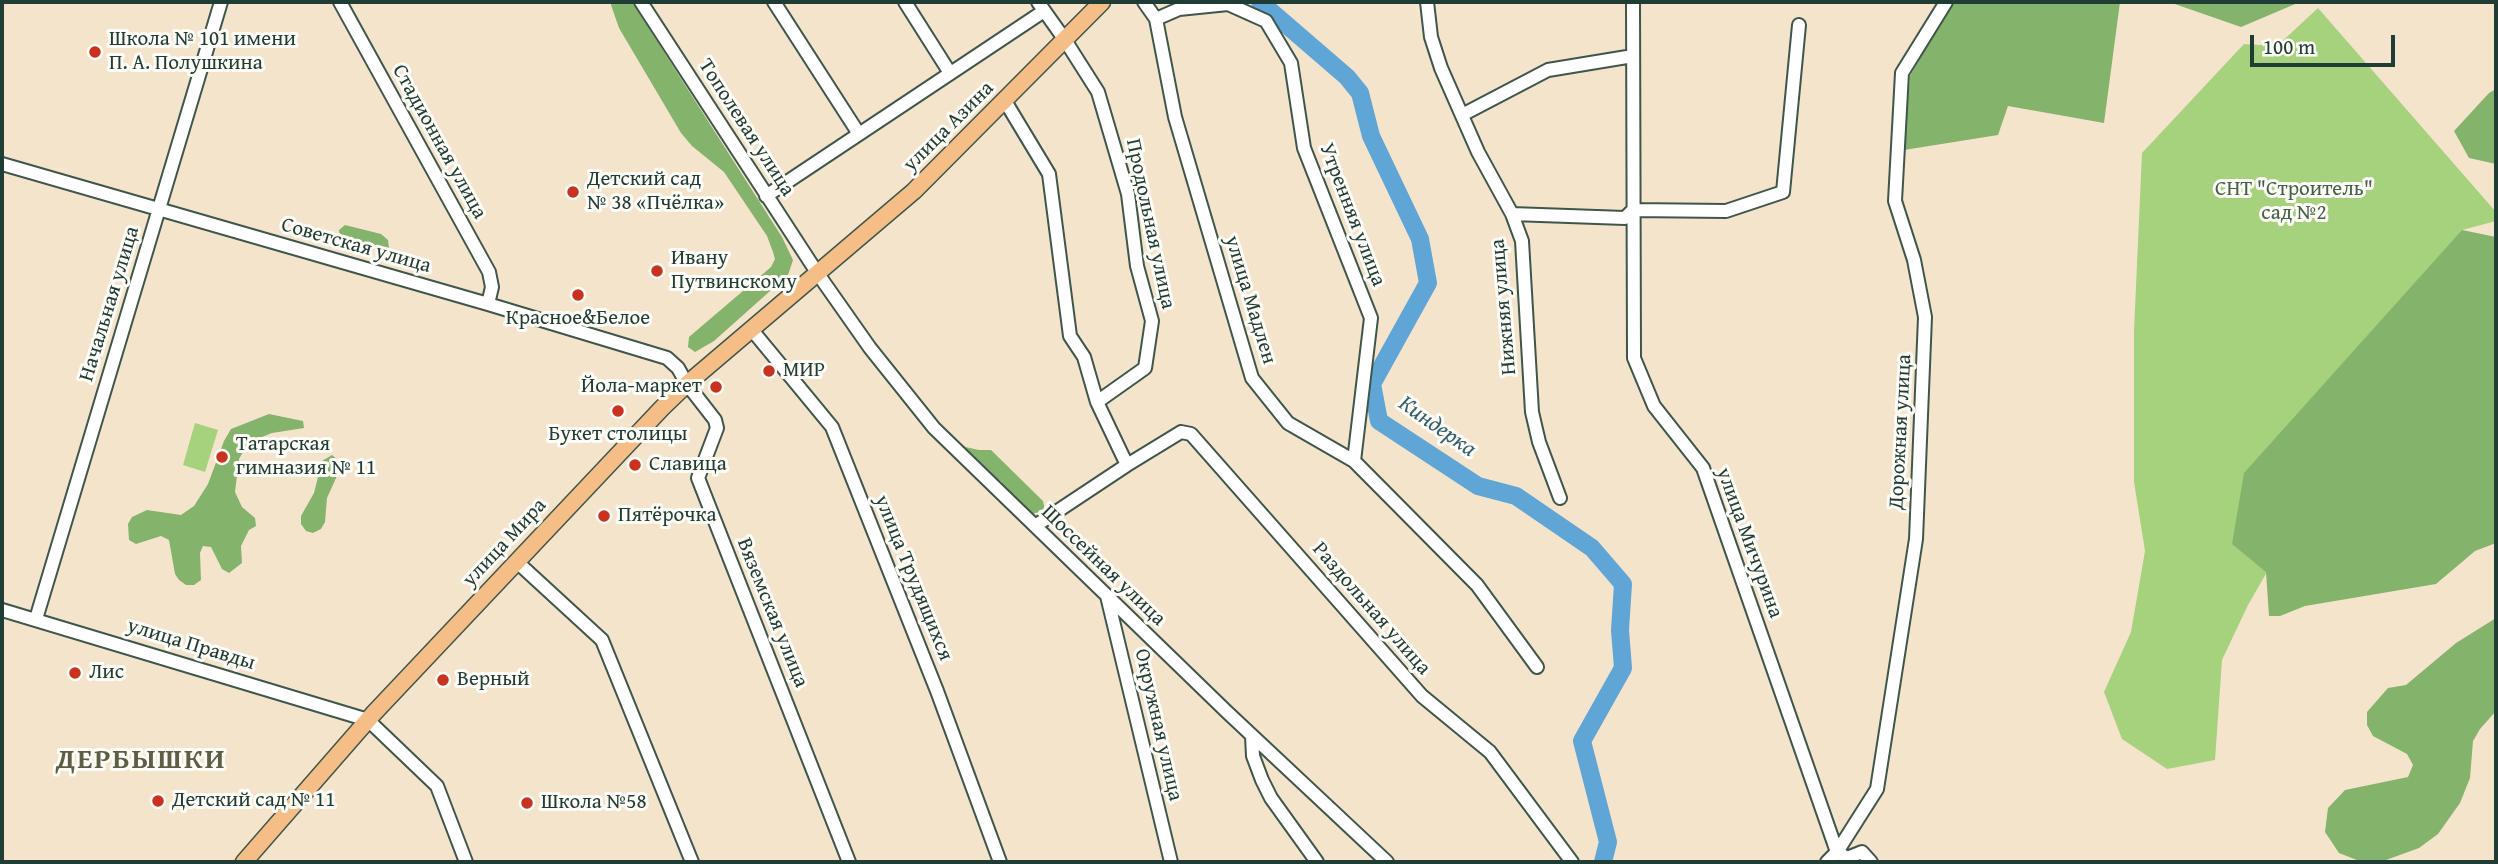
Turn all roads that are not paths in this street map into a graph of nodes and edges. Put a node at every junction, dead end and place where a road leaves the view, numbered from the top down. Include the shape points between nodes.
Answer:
1 (221, 2) edge
2 (340, 2) edge
3 (641, 2) edge
4 (774, 2) edge
5 (905, 2) edge
6 (1102, 2) edge
7 (1144, 2) edge
8 (1427, 2) edge
9 (1633, 2) edge
10 (1946, 2) edge
11 (1041, 6) edge
12 (1156, 19) junction
13 (1799, 25) dead end
14 (1065, 40) junction
15 (1633, 56) junction
16 (950, 73) junction
17 (1005, 101) junction
18 (1462, 115) junction
19 (859, 134) junction
20 (2, 164) edge
21 (766, 196) junction
22 (158, 210) junction
23 (1633, 210) junction
24 (1512, 214) junction
25 (818, 274) junction
26 (488, 304) junction
27 (752, 330) junction
28 (687, 384) junction
29 (1097, 402) junction
30 (1354, 461) junction
31 (1127, 465) junction
32 (1560, 498) dead end
33 (1035, 526) junction
34 (516, 561) junction
35 (1107, 596) junction
36 (2, 610) edge
37 (36, 619) junction
38 (1537, 667) dead end
39 (368, 720) junction
40 (1252, 736) junction
41 (1277, 759) junction
42 (1262, 780) junction
43 (1837, 852) junction
44 (244, 862) edge
45 (466, 862) edge
46 (691, 862) edge
47 (849, 862) edge
48 (1000, 862) edge
49 (1171, 862) edge
50 (1317, 862) edge
51 (1387, 862) edge
52 (1572, 862) edge
53 (1828, 862) edge
54 (1871, 862) edge

1 - 22 street, Начальная улица
2 - 26 street, Стадионная улица via 489,272
3 - 21 street, Тополевая улица
4 - 19 street
5 - 16 street
6 - 14 main road, улица Азина
7 - 12 street, улица Мадлен
8 - 18 street, Нижняя улица via 1431,37
9 - 15 street, улица Мичурина
10 - 43 street, Дорожная улица via 1902,74 1895,201 1926,317 1916,539 1877,789
11 - 14 street, Продольная улица
11 - 16 street
12 - 30 street, улица Мадлен via 1175,117 1252,378 1288,423
12 - 30 street, Утренняя улица via 1179,9 1228,4 1266,21 1291,63 1304,148 1371,318
13 - 23 street via 1783,192 1726,211
14 - 17 main road, улица Азина
14 - 29 street, Продольная улица via 1098,92 1128,194 1137,266 1152,321 1144,368
15 - 18 street via 1548,69
15 - 23 street, улица Мичурина
16 - 19 street
17 - 25 main road, улица Азина via 914,191
17 - 29 street via 1049,174 1070,336 1084,357
18 - 24 street, Нижняя улица
19 - 21 street
20 - 22 street, Советская улица
21 - 25 street, Тополевая улица
22 - 26 street, Советская улица
22 - 37 street, Начальная улица
23 - 24 street via 1625,218
23 - 43 street, улица Мичурина via 1634,358 1654,406 1703,468
24 - 32 street, Нижняя улица via 1522,241 1532,412
25 - 27 main road, улица Мира
25 - 33 street, Шоссейная улица via 934,428
26 - 28 street, Советская улица via 667,358
27 - 28 main road, улица Мира
27 - 48 street, улица Трудящихся via 832,427
28 - 34 main road, улица Мира
28 - 47 street, Вяземская улица via 709,410 716,428 698,478
29 - 31 street
30 - 38 street, улица Мадлен via 1477,585
31 - 33 street, Раздольная улица
31 - 52 street, Раздольная улица via 1181,432 1191,434 1422,696 1490,752
33 - 35 street, Шоссейная улица
34 - 39 main road, улица Мира
34 - 46 street via 602,640
35 - 40 street, Шоссейная улица
35 - 49 street, Окружная улица
36 - 37 street, улица Правды
37 - 39 street, улица Правды
39 - 44 main road, улица Мира
39 - 45 street via 437,786
40 - 41 street, Шоссейная улица
40 - 42 street
41 - 42 street via 1265,768
41 - 51 street, Шоссейная улица
42 - 50 street
43 - 53 street, Дорожная улица
43 - 54 street via 1847,858 1862,852

